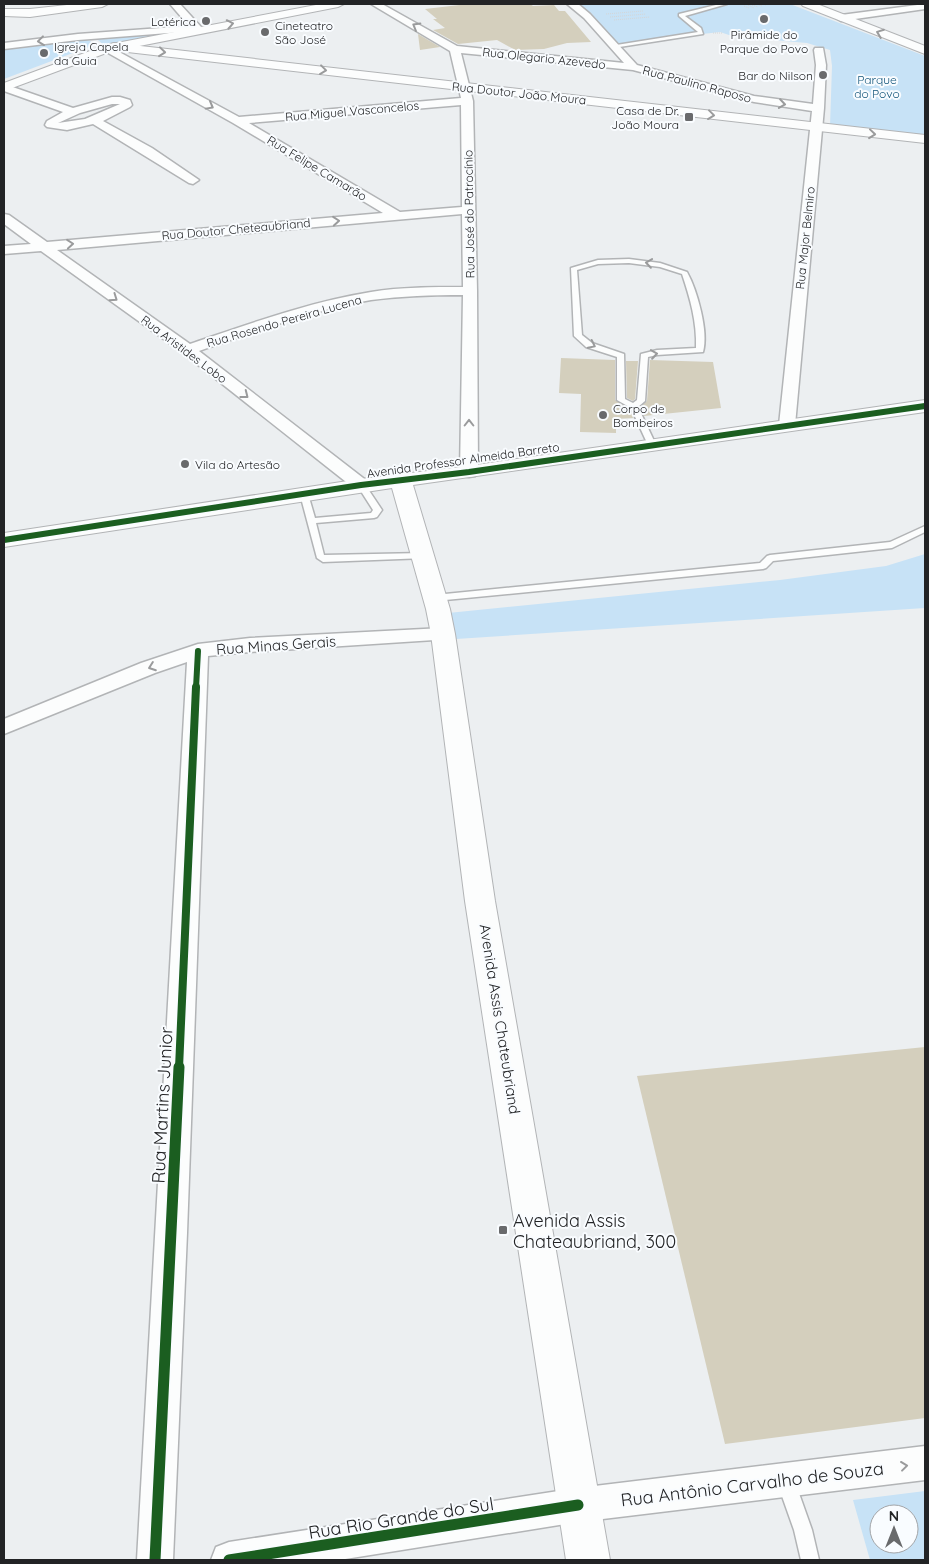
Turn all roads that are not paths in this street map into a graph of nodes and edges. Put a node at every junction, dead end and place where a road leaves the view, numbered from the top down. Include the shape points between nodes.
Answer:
1 (102, 4) edge
2 (175, 4) edge
3 (338, 4) edge
4 (376, 4) edge
5 (475, 4) edge
6 (572, 4) edge
7 (725, 4) edge
8 (807, 4) edge
9 (925, 6) edge
10 (485, 7) dead end
11 (4, 14) edge
12 (841, 18) junction
13 (197, 29) junction
14 (78, 37) junction
15 (4, 46) edge
16 (613, 46) junction
17 (105, 49) junction
18 (455, 49) junction
19 (819, 50) dead end
20 (925, 50) edge
21 (633, 67) junction
22 (4, 87) edge
23 (462, 87) junction
24 (467, 101) junction
25 (818, 108) junction
26 (75, 112) junction
27 (94, 120) junction
28 (237, 121) junction
29 (815, 128) junction
30 (925, 140) edge
31 (193, 180) dead end
32 (468, 210) junction
33 (397, 216) junction
34 (4, 218) edge
35 (40, 246) junction
36 (4, 250) edge
37 (470, 291) junction
38 (188, 350) junction
39 (925, 406) edge
40 (634, 407) junction
41 (787, 425) junction
42 (652, 445) junction
43 (469, 472) junction
44 (401, 480) junction
45 (361, 485) junction
46 (304, 494) junction
47 (311, 521) junction
48 (925, 529) edge
49 (4, 540) edge
50 (423, 556) junction
51 (435, 598) junction
52 (442, 634) junction
53 (198, 651) junction
54 (4, 726) edge
55 (925, 1463) edge
56 (786, 1480) junction
57 (578, 1505) junction
58 (154, 1560) edge
59 (229, 1560) edge
60 (588, 1560) edge
61 (810, 1560) edge

1 - 11 main road
2 - 13 street
13 -> 3 main road
18 -> 4 street
5 - 10 lane
6 - 16 street, Rua Paulino Raposo
7 - 16 lane via 680,15 701,34
8 - 12 main road
9 - 12 street
20 -> 12 main road
13 - 14 street
13 - 17 main road
14 -> 15 street
14 - 17 street, Rua Felipe Camarão via 99,43
16 - 21 street, Rua Paulino Raposo
17 - 22 main road
17 -> 23 main road, Rua Doutor João Moura
17 -> 28 street, Rua Felipe Camarão
18 - 21 street, Rua Olegario Azevedo
18 - 23 street, Rua José do Patrocínio
19 - 25 street, Rua Major Belmiro
21 -> 25 street, Rua Paulino Raposo via 754,99
22 - 26 street
23 - 24 street, Rua José do Patrocínio
23 -> 29 main road, Rua Doutor João Moura
24 - 28 street, Rua Miguel Vasconcelos
24 - 32 street, Rua José do Patrocínio
25 - 29 street, Rua Major Belmiro
26 - 27 street via 51,125 66,127
26 - 27 street via 108,101 126,102 122,108
27 - 31 street
28 - 33 street, Rua Felipe Camarão
29 -> 30 main road, Rua Doutor João Moura
29 - 41 street, Rua Major Belmiro
32 - 33 street, Rua Doutor Cheteaubriand
32 - 37 street, Rua José do Patrocínio
35 -> 33 street, Rua Doutor Cheteaubriand
34 - 35 street, Rua Aristides Lobo
35 - 36 street, Rua Doutor Cheteaubriand
35 -> 38 street, Rua Aristides Lobo
37 - 38 street, Rua Rosendo Pereira Lucena via 357,298
43 -> 37 street, Rua José do Patrocínio
38 -> 45 street, Rua Aristides Lobo
39 - 41 main road, Avenida Professor Almeida Barreto
40 -> 40 lane via 642,401 644,356 700,350 701,337 685,273 672,266 643,262 583,264 573,269 578,336 588,345 621,356 621,400
40 - 42 lane
41 - 42 main road, Avenida Professor Almeida Barreto
42 - 43 main road, Avenida Professor Almeida Barreto
43 - 44 main road, Avenida Professor Almeida Barreto
44 - 45 main road, Avenida Professor Almeida Barreto
44 - 50 main road, Avenida Assis Chateubriand
45 - 46 main road, Avenida Professor Almeida Barreto
45 - 47 lane via 378,510 374,515
46 - 47 lane
46 - 49 main road, Avenida Professor Almeida Barreto
47 - 50 lane via 323,559
48 - 51 lane via 892,545 770,558 763,566
50 - 51 main road, Avenida Assis Chateubriand
51 - 52 main road, Avenida Assis Chateubriand
52 - 53 street, Rua Minas Gerais
52 - 57 main road, Avenida Assis Chateubriand via 480,901
53 -> 54 street, Rua Minas Gerais
53 - 58 street, Rua Martins Junior
56 -> 55 street, Rua Antônio Carvalho de Souza
56 - 57 street, Rua Antônio Carvalho de Souza
56 - 61 lane
57 - 59 street, Rua Rio Grande do Sul
57 - 60 main road, Avenida Assis Chateubriand

